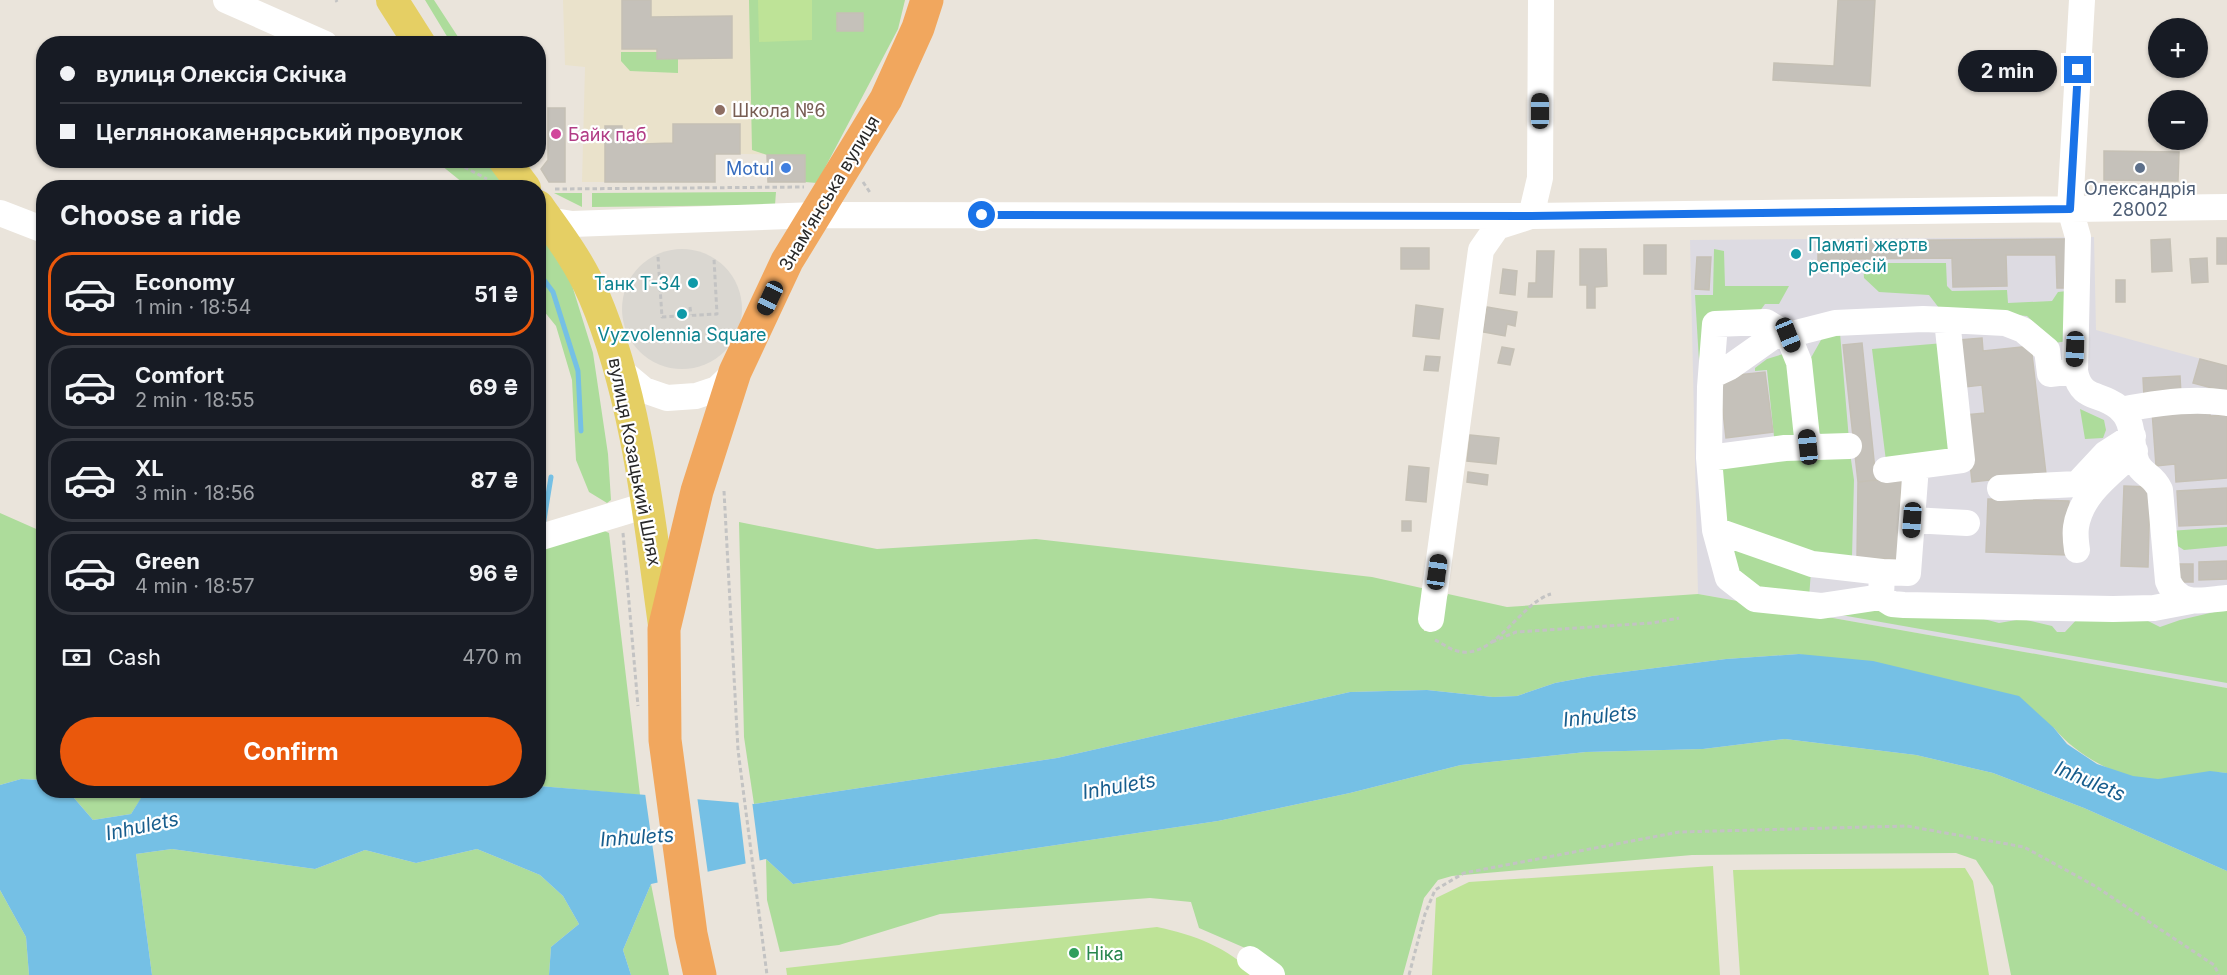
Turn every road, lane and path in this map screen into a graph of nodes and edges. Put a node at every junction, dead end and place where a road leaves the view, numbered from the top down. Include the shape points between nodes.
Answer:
1 (226, 0) edge
2 (392, 0) edge
3 (927, 0) edge
4 (1541, 0) edge
5 (2082, 0) edge
6 (307, 36) edge
7 (415, 36) edge
8 (499, 171) edge
9 (511, 180) edge
10 (862, 180) dead end
11 (877, 199) dead end
12 (546, 201) edge
13 (811, 201) junction
14 (546, 205) edge
15 (2227, 207) edge
16 (2070, 209) junction
17 (546, 211) edge
18 (0, 213) edge
19 (1531, 216) junction
20 (36, 227) edge
21 (658, 257) dead end
22 (714, 259) dead end
23 (690, 307) dead end
24 (691, 315) junction
25 (1947, 320) junction
26 (1785, 333) junction
27 (620, 370) junction
28 (2075, 371) junction
29 (735, 372) junction
30 (1711, 376) junction
31 (2227, 404) edge
32 (2121, 410) junction
33 (2134, 444) junction
34 (1849, 446) dead end
35 (1808, 447) junction
36 (1709, 458) junction
37 (1916, 466) junction
38 (1886, 470) dead end
39 (2000, 488) dead end
40 (723, 490) dead end
41 (634, 509) junction
42 (1912, 520) junction
43 (1967, 523) dead end
44 (1715, 530) junction
45 (546, 536) edge
46 (2077, 550) dead end
47 (1881, 585) junction
48 (1551, 594) dead end
49 (2227, 598) edge
50 (2191, 601) junction
51 (1679, 618) dead end
52 (1431, 619) joint
53 (664, 629) junction
54 (1492, 642) junction
55 (638, 709) dead end
56 (1250, 959) dead end
57 (700, 975) edge
58 (767, 975) edge
59 (1272, 975) edge
60 (1409, 975) edge
61 (2219, 975) edge

1 - 6 street
2 - 7 main road
3 - 13 highway, Знамʼянська вулиця via 886,99
4 - 19 street via 1540,178
5 - 16 street
8 - 9 main road, вулиця Козацький Шлях
10 - 11 path
12 - 13 path
13 - 14 street via 572,224
13 - 19 street
13 - 29 highway, Знамʼянська вулиця
15 - 16 street
16 - 19 street
16 - 28 street via 2078,237
17 - 27 main road, вулиця Козацький Шлях via 593,295
18 - 20 street
19 - 52 street via 1497,227 1481,250
21 - 24 path via 662,317
22 - 24 path via 717,314
23 - 24 path
25 - 26 street via 1835,323
25 - 28 street via 2005,323 2023,330 2047,350 2050,374
25 - 37 street via 1962,460
26 - 30 street
26 - 30 street via 1766,322 1715,324
26 - 35 street via 1799,362
27 - 29 street via 644,390 668,398 696,396 717,389
27 - 41 main road, вулиця Козацький Шлях
28 - 32 street via 2083,391
29 - 53 highway, Знамʼянська вулиця via 697,491
30 - 36 street
31 - 32 street via 2211,400
32 - 33 street via 2129,420
33 - 39 street via 2105,454 2077,484
33 - 46 street via 2082,506 2076,528
33 - 50 street via 2136,462 2143,472 2156,479 2160,490 2168,581 2173,593
34 - 35 street
35 - 36 street
36 - 44 street
37 - 38 street
37 - 42 street
40 - 58 path via 738,750
41 - 45 street
41 - 53 main road, вулиця Козацький Шлях
41 - 55 path
42 - 43 street
42 - 47 street via 1908,573
44 - 47 street
44 - 47 street via 1728,578 1755,599 1821,606
47 - 50 street via 1892,604 1904,605 2113,609 2154,608
48 - 54 path via 1540,597
49 - 50 street
51 - 54 path via 1516,632
52 - 54 path via 1432,639 1457,651 1470,651
53 - 57 highway, Знамʼянська вулиця via 665,740
56 - 59 street
60 - 61 path via 1435,890 1464,873 1679,831 1907,826 2024,848 2094,886 2214,965

